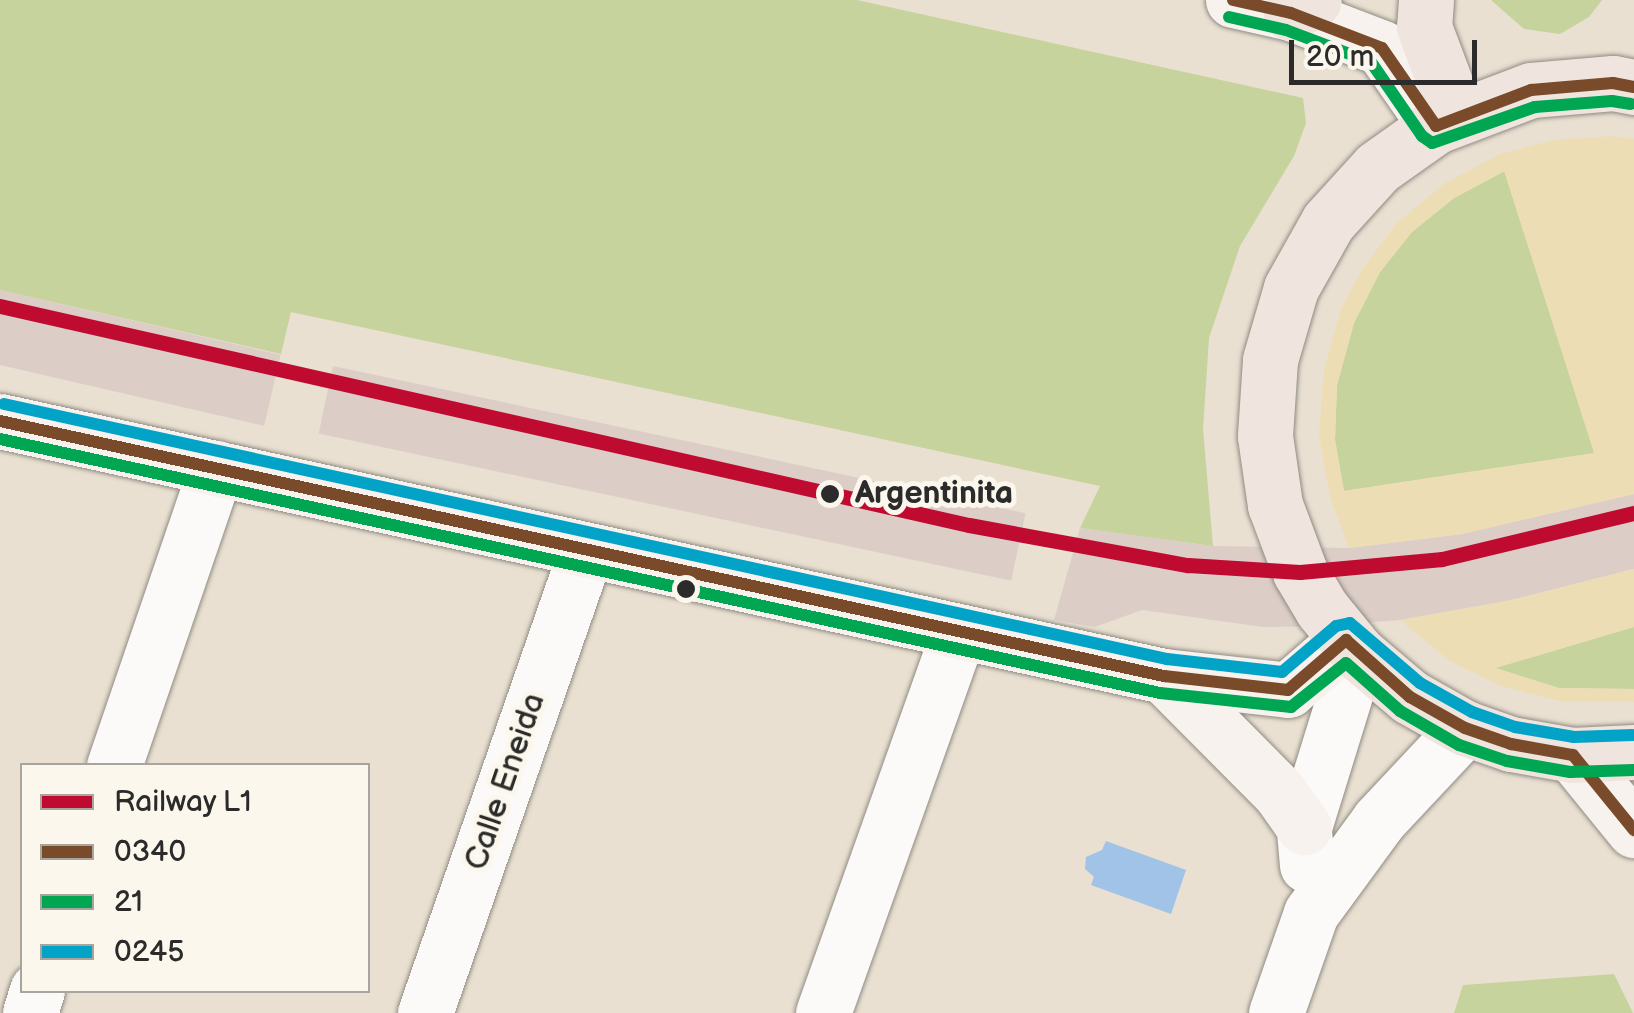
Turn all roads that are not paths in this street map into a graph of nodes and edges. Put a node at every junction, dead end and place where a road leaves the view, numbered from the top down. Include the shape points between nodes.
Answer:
1 (1233, 0) edge
2 (1426, 0) edge
3 (1302, 7) edge
4 (1634, 87) edge
5 (1447, 120) junction
6 (0, 421) edge
7 (216, 468) junction
8 (586, 550) junction
9 (958, 634) junction
10 (1352, 646) junction
11 (1164, 676) junction
12 (1465, 728) junction
13 (1634, 752) edge
14 (1573, 755) junction
15 (115, 763) edge
16 (1304, 827) junction
17 (1634, 830) edge
18 (1311, 913) junction
19 (425, 1013) edge
20 (823, 1013) edge
21 (1276, 1013) edge

1 - 3 main road
2 - 5 main road via 1424,27
3 - 5 main road via 1382,48
4 - 5 main road via 1531,90
5 - 10 main road via 1377,168 1328,222 1291,288 1270,360 1265,436 1275,505 1300,572
6 - 7 main road
7 - 8 main road
7 - 15 street
8 - 9 main road
8 - 19 street, Calle Eneida
9 - 11 main road
9 - 20 street
10 - 11 main road via 1288,690
10 - 12 main road via 1410,697
10 - 16 street
11 - 16 main road via 1280,793
12 - 14 main road
12 - 18 street via 1379,820
13 - 14 main road
14 - 17 main road
16 - 18 street
18 - 21 street

